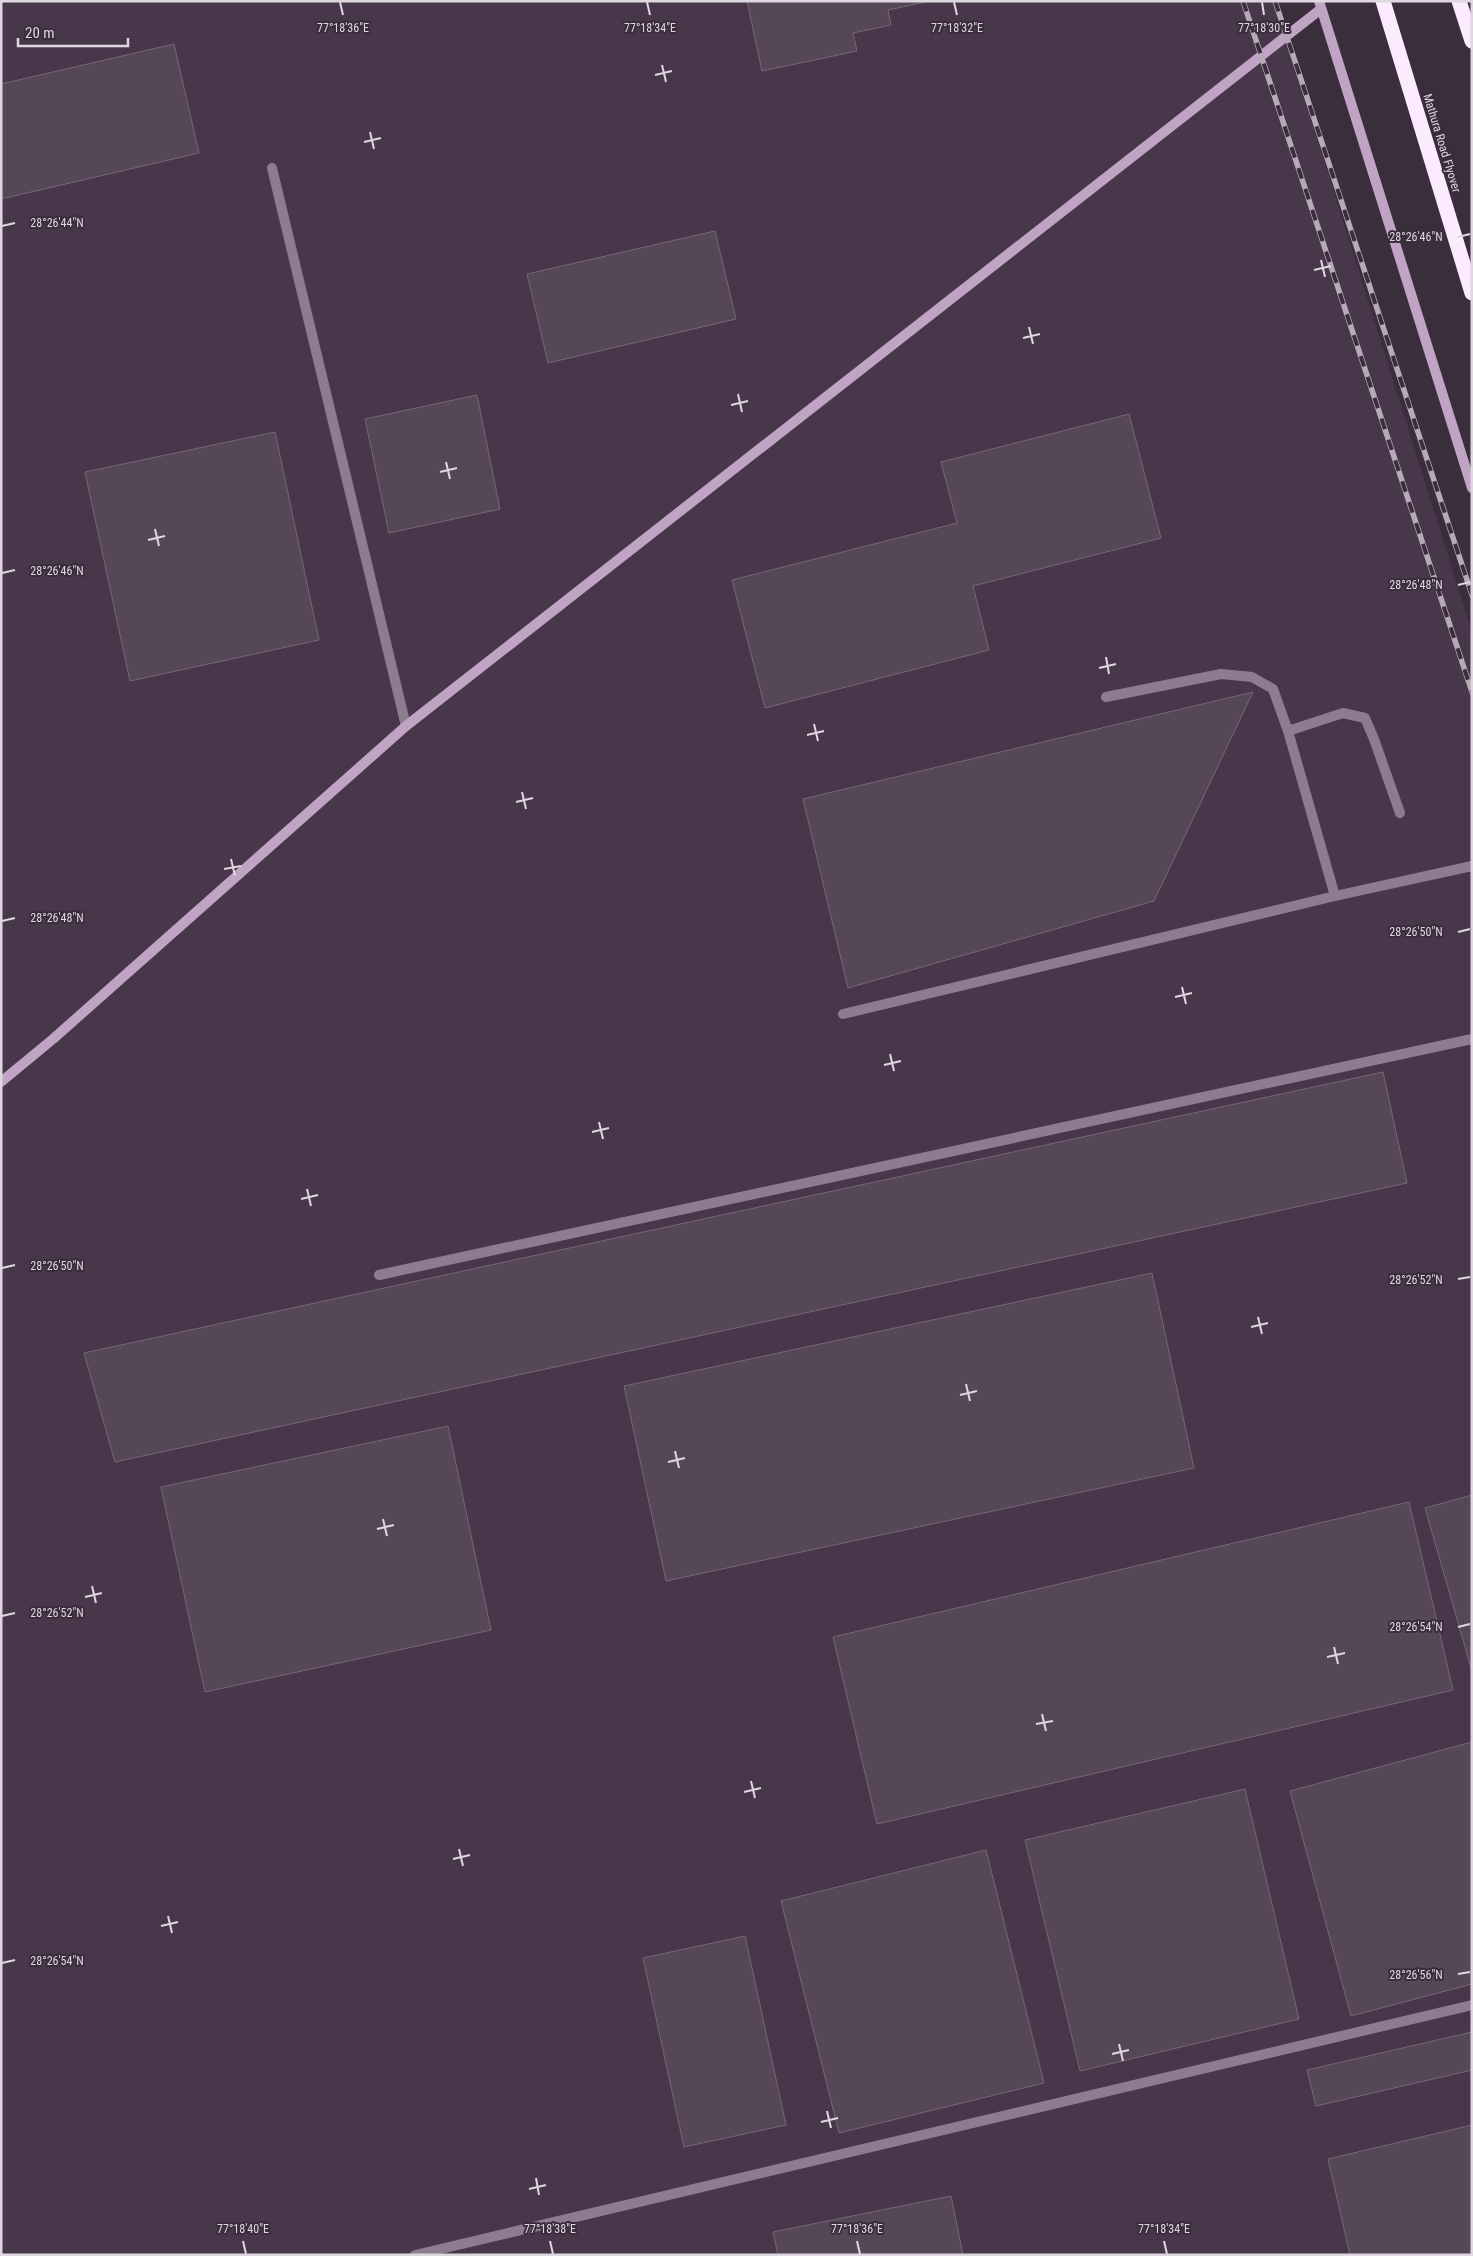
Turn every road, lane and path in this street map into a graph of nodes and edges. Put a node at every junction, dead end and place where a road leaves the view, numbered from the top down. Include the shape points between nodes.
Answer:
1 (1383, 1) edge
2 (1459, 1) edge
3 (1320, 5) edge
4 (1472, 41) edge
5 (272, 168) dead end
6 (1472, 293) edge
7 (1472, 488) edge
8 (1106, 697) dead end
9 (406, 726) junction
10 (1288, 731) junction
11 (1400, 813) dead end
12 (1472, 866) edge
13 (1335, 896) junction
14 (843, 1014) dead end
15 (1472, 1039) edge
16 (1, 1082) edge
17 (379, 1275) dead end
18 (1472, 2005) edge
19 (415, 2255) edge

1 - 6 highway, Mathura Road Flyover
2 - 4 highway
3 - 7 street
3 - 9 street
5 - 9 street
8 - 10 street via 1220,674 1252,677 1273,689
9 - 16 street
10 - 11 street via 1344,713 1364,718
10 - 13 street
12 - 13 street
13 - 14 street
15 - 17 street
18 - 19 street

